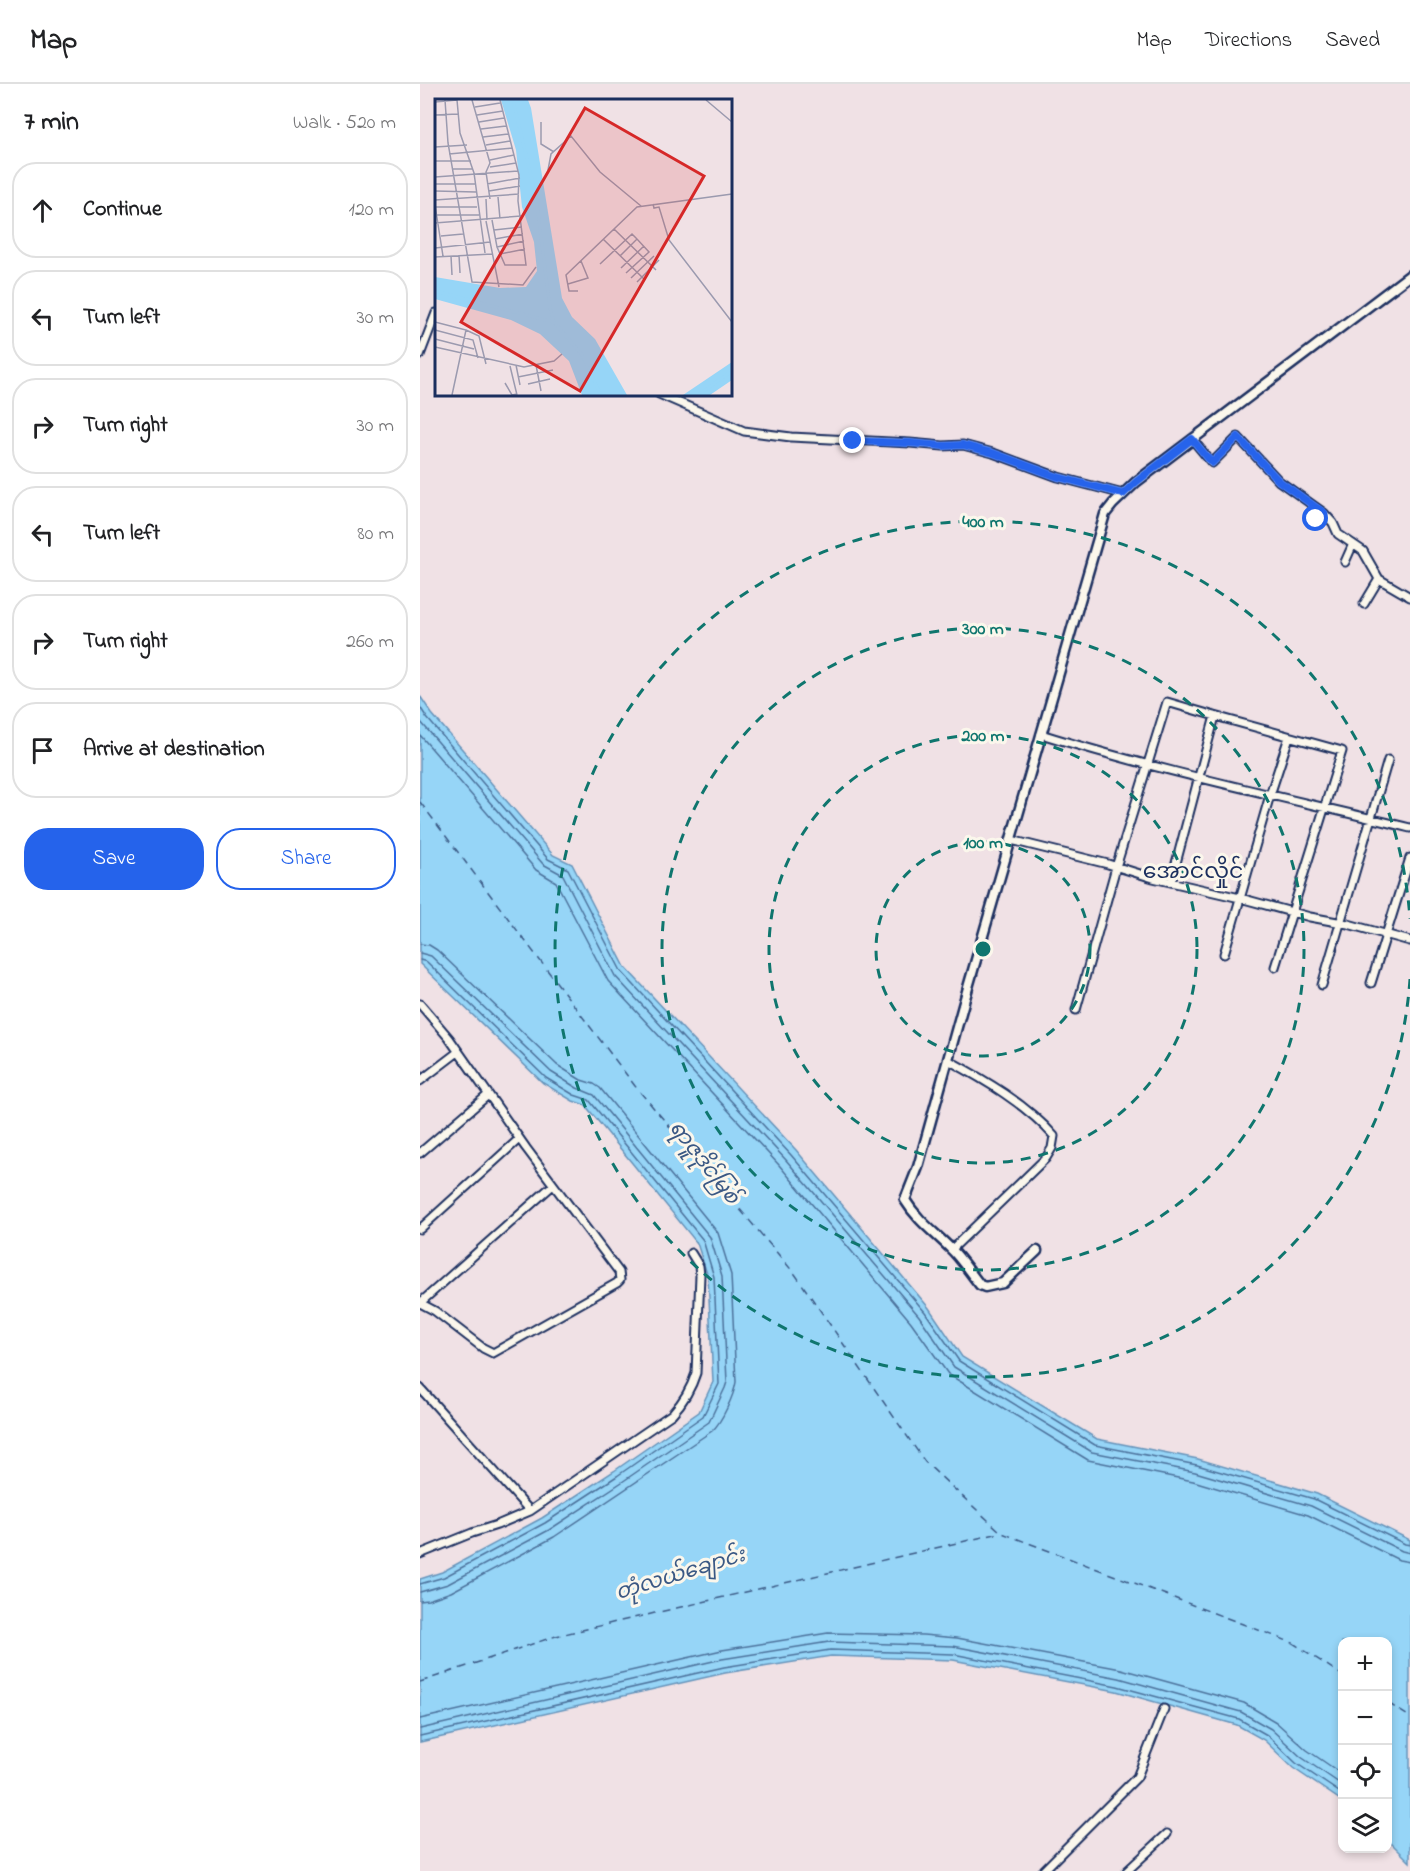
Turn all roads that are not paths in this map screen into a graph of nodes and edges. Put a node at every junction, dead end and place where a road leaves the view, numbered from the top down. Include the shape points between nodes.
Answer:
1 (1410, 275) edge
2 (435, 316) edge
3 (420, 355) edge
4 (664, 396) edge
5 (1192, 439) junction
6 (1123, 494) junction
7 (1324, 513) junction
8 (1316, 519) dead end
9 (1353, 544) junction
10 (1345, 562) dead end
11 (1379, 579) junction
12 (1410, 597) edge
13 (1364, 604) dead end
14 (1215, 716) junction
15 (1041, 734) junction
16 (1289, 737) junction
17 (1388, 760) dead end
18 (1148, 765) junction
19 (1198, 778) junction
20 (1270, 795) junction
21 (1324, 808) junction
22 (1370, 819) junction
23 (1410, 828) edge
24 (1011, 840) junction
25 (1410, 858) edge
26 (1116, 867) junction
27 (1171, 882) junction
28 (1240, 898) junction
29 (1292, 912) junction
30 (1340, 922) junction
31 (1387, 934) junction
32 (1410, 941) edge
33 (1224, 954) dead end
34 (1275, 967) dead end
35 (1371, 983) dead end
36 (1322, 985) dead end
37 (420, 1004) edge
38 (1076, 1010) dead end
39 (459, 1052) junction
40 (948, 1060) junction
41 (420, 1081) edge
42 (488, 1095) junction
43 (519, 1139) junction
44 (420, 1153) edge
45 (553, 1185) junction
46 (420, 1229) edge
47 (952, 1249) junction
48 (1037, 1251) dead end
49 (691, 1253) dead end
50 (420, 1303) edge
51 (420, 1388) edge
52 (530, 1511) junction
53 (420, 1554) edge
54 (1164, 1709) dead end
55 (1167, 1834) dead end
56 (1044, 1871) edge
57 (1127, 1871) edge

1 - 5 street
2 - 3 street
4 - 6 street via 744,431 801,438 963,445
5 - 6 street
5 - 7 street via 1212,463 1238,437 1279,481
6 - 15 street via 1105,514
7 - 8 street
7 - 9 street via 1338,534
9 - 10 street
9 - 11 street via 1362,551
11 - 12 street
11 - 13 street
14 - 16 street
14 - 18 street via 1167,702
14 - 19 street
15 - 18 street
15 - 24 street
16 - 20 street
16 - 21 street via 1342,751
17 - 22 street
18 - 19 street
18 - 26 street
19 - 20 street
19 - 27 street
20 - 21 street
20 - 28 street
21 - 22 street
21 - 29 street
22 - 23 street
22 - 30 street
24 - 26 street
24 - 40 street
25 - 31 street
26 - 27 street
26 - 38 street
27 - 28 street
28 - 29 street
28 - 33 street
29 - 30 street
29 - 34 street
30 - 31 street
30 - 36 street
31 - 32 street
31 - 35 street
37 - 39 street
39 - 41 street
39 - 42 street
40 - 47 street via 905,1200 930,1231
40 - 47 street via 1022,1107 1054,1136 1046,1158
42 - 43 street
42 - 44 street
43 - 45 street
43 - 46 street
45 - 50 street
45 - 50 street via 619,1272 617,1283 493,1353
47 - 48 street via 980,1285 986,1287 1003,1283
49 - 52 street via 700,1275 697,1365 692,1386 679,1407
51 - 52 street
52 - 53 street
54 - 56 street via 1137,1777
55 - 57 street

